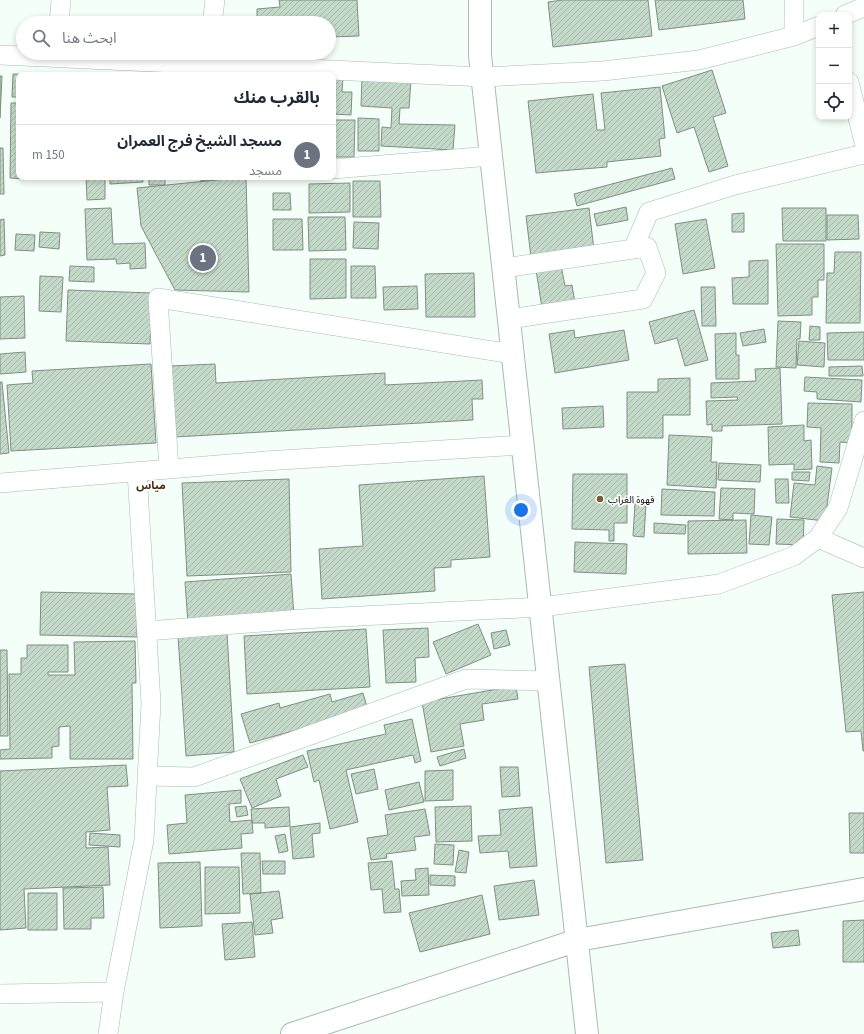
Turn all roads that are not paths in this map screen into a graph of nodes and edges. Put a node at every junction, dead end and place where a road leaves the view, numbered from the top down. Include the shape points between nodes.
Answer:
1 (62, 0) edge
2 (215, 0) edge
3 (480, 0) edge
4 (794, 0) edge
5 (864, 7) edge
6 (852, 12) edge
7 (60, 16) edge
8 (213, 16) edge
9 (816, 27) edge
10 (794, 36) junction
11 (0, 55) edge
12 (16, 55) edge
13 (223, 60) edge
14 (483, 77) junction
15 (850, 84) edge
16 (864, 142) edge
17 (864, 154) edge
18 (492, 156) junction
19 (336, 169) edge
20 (633, 249) junction
21 (504, 268) junction
22 (509, 319) junction
23 (513, 354) junction
24 (864, 421) edge
25 (523, 446) junction
26 (169, 469) junction
27 (137, 472) junction
28 (0, 483) edge
29 (818, 538) junction
30 (864, 558) edge
31 (541, 607) junction
32 (147, 631) junction
33 (549, 681) junction
34 (147, 776) junction
35 (864, 889) edge
36 (578, 940) junction
37 (114, 992) junction
38 (0, 994) edge
39 (108, 1034) edge
40 (292, 1034) edge
41 (587, 1034) edge

1 - 7 street
2 - 8 street
3 - 14 street
4 - 10 street
5 - 6 street
9 - 10 street
10 - 14 street via 700,60 603,71
11 - 12 street
13 - 14 street
14 - 18 street
15 - 16 street
17 - 20 street via 735,185 649,212
18 - 19 street
18 - 21 street
20 - 21 street
20 - 22 street via 648,247 656,273 643,299
21 - 22 street
22 - 23 street
23 - 25 street
23 - 26 street via 158,298
24 - 29 street via 838,508
25 - 26 street
25 - 31 street
26 - 27 street
27 - 28 street
27 - 32 street
29 - 30 street
29 - 31 street via 794,556 719,584
31 - 32 street via 301,619
31 - 33 street
32 - 34 street via 151,703
33 - 34 street via 466,679 194,777
33 - 36 street
34 - 37 street via 144,840
35 - 36 street
36 - 40 street
36 - 41 street
37 - 38 street
37 - 39 street

